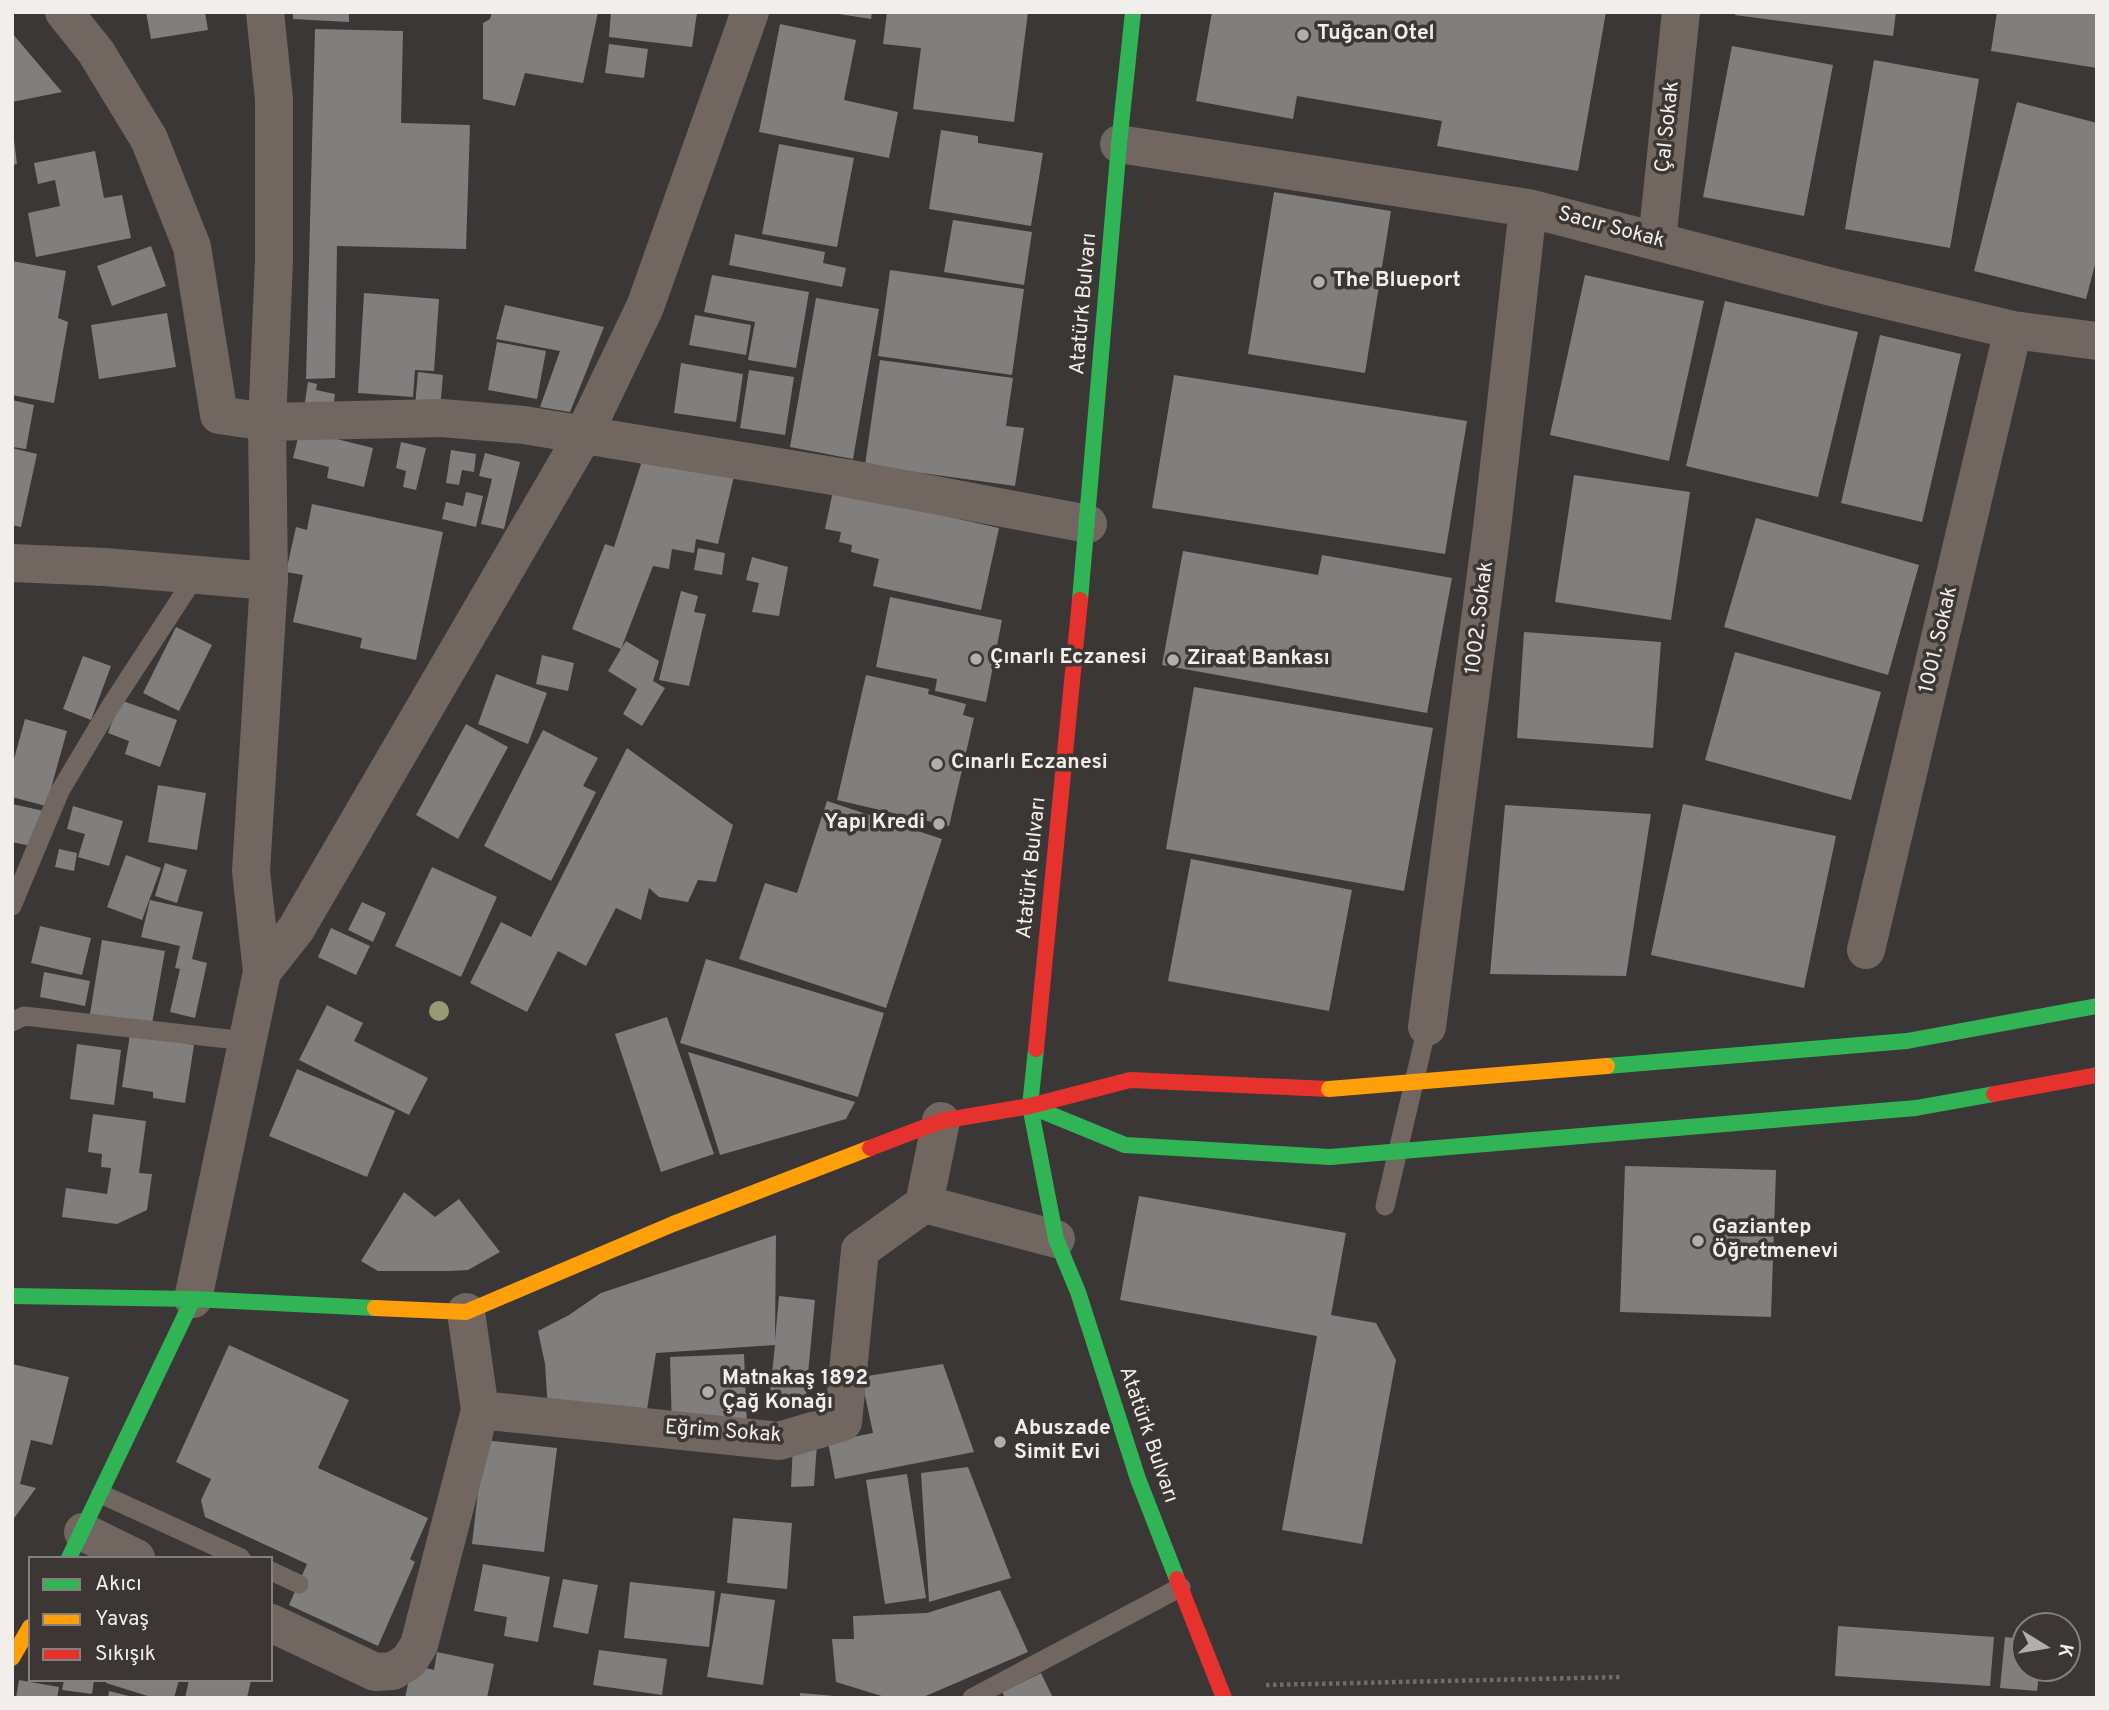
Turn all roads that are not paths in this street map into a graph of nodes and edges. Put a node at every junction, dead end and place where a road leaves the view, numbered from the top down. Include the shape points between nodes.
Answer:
1 (64, 12) edge
2 (265, 12) edge
3 (750, 12) edge
4 (1133, 12) edge
5 (1681, 12) edge
6 (1119, 144) junction
7 (1528, 208) junction
8 (1657, 241) junction
9 (2013, 330) junction
10 (2097, 341) edge
11 (267, 422) junction
12 (584, 434) junction
13 (1088, 524) junction
14 (12, 563) edge
15 (195, 575) junction
16 (269, 581) junction
17 (12, 906) edge
18 (1866, 950) dead end
19 (261, 972) junction
20 (2097, 1006) edge
21 (12, 1022) edge
22 (1427, 1027) joint
23 (246, 1041) junction
24 (2097, 1075) edge
25 (1030, 1106) junction
26 (941, 1121) junction
27 (924, 1204) junction
28 (1385, 1206) dead end
29 (1056, 1239) junction
30 (12, 1296) edge
31 (193, 1298) junction
32 (466, 1312) junction
33 (480, 1410) junction
34 (101, 1494) junction
35 (76, 1545) edge
36 (127, 1556) edge
37 (237, 1556) edge
38 (273, 1573) edge
39 (299, 1584) dead end
40 (1181, 1587) junction
41 (273, 1624) edge
42 (28, 1631) edge
43 (12, 1658) edge
44 (1222, 1692) edge
45 (972, 1698) edge

1 - 11 street via 96,52 149,139 192,247 219,415
2 - 11 street via 274,113
3 - 12 street via 645,307
4 - 6 main road, Atatürk Bulvarı
5 - 8 street, Çal Sokak
6 - 7 street, Sacır Sokak
6 - 13 main road, Atatürk Bulvarı
7 - 8 street, Sacır Sokak
7 - 22 street, 1002. Sokak
8 - 9 street, Sacır Sokak
9 - 10 street, Sacır Sokak
9 - 18 street, 1001. Sokak
11 - 12 street via 442,418
11 - 16 street
12 - 13 street
12 - 19 street via 296,929
13 - 25 main road, Atatürk Bulvarı
14 - 15 street
15 - 16 street
15 - 17 lane via 60,791
16 - 19 street via 251,871
19 - 23 street
20 - 25 main road, bridge via 1907,1041 1329,1089 1130,1080
21 - 23 lane via 24,1016
22 - 28 lane
23 - 31 street
24 - 25 main road, bridge via 1916,1108 1330,1157 1125,1145
25 - 26 main road
25 - 29 main road, Atatürk Bulvarı
26 - 27 street
26 - 32 main road via 673,1224
27 - 29 street
27 - 33 street, Eğrim Sokak via 860,1250 842,1422 779,1441
29 - 40 main road, Atatürk Bulvarı via 1078,1292 1138,1479
30 - 31 main road
31 - 32 main road
31 - 34 main road
32 - 33 street
33 - 41 street via 419,1645 409,1661 393,1671 375,1672
34 - 35 main road
34 - 37 lane
35 - 36 street
38 - 39 lane
40 - 44 main road, Atatürk Bulvarı
40 - 45 lane
42 - 43 main road

